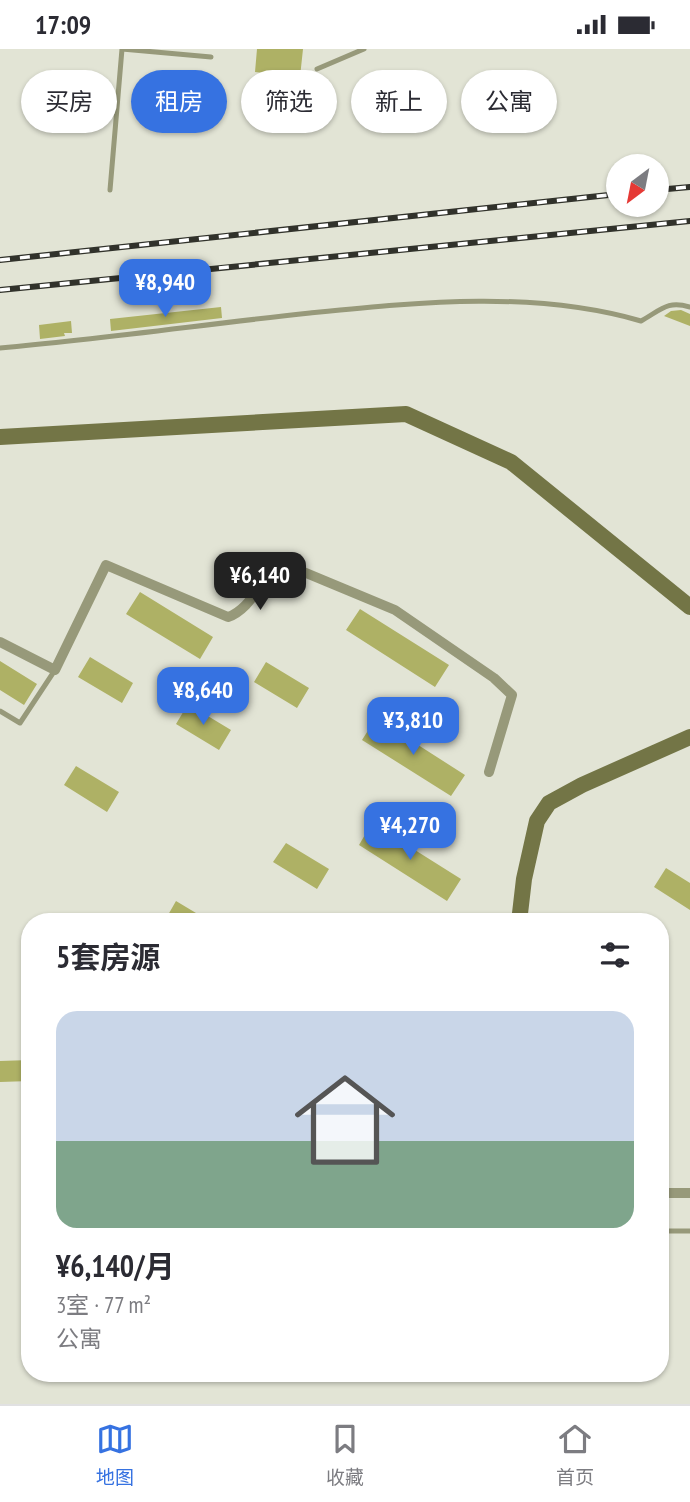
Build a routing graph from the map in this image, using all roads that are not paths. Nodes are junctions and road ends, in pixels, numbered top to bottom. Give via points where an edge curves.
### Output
1 (122, 49) edge
2 (364, 49) edge
3 (211, 57) dead end
4 (317, 69) dead end
5 (110, 190) dead end
6 (690, 307) edge
7 (0, 348) edge
8 (0, 437) edge
9 (690, 607) edge
10 (0, 642) edge
11 (55, 670) junction
12 (0, 711) edge
13 (690, 737) edge
14 (489, 772) dead end
15 (520, 913) edge
16 (669, 1193) edge
17 (690, 1193) edge
18 (669, 1231) edge
19 (690, 1231) edge

1 - 3 lane
1 - 5 lane
2 - 4 lane
6 - 7 lane via 676,302 641,321 551,304 419,302
8 - 9 street via 406,414 511,462
10 - 11 street
11 - 12 lane via 20,723
11 - 14 street via 106,565 228,617 238,614 282,563 394,610 512,695
13 - 15 street via 549,803 537,821
16 - 17 street
18 - 19 lane

